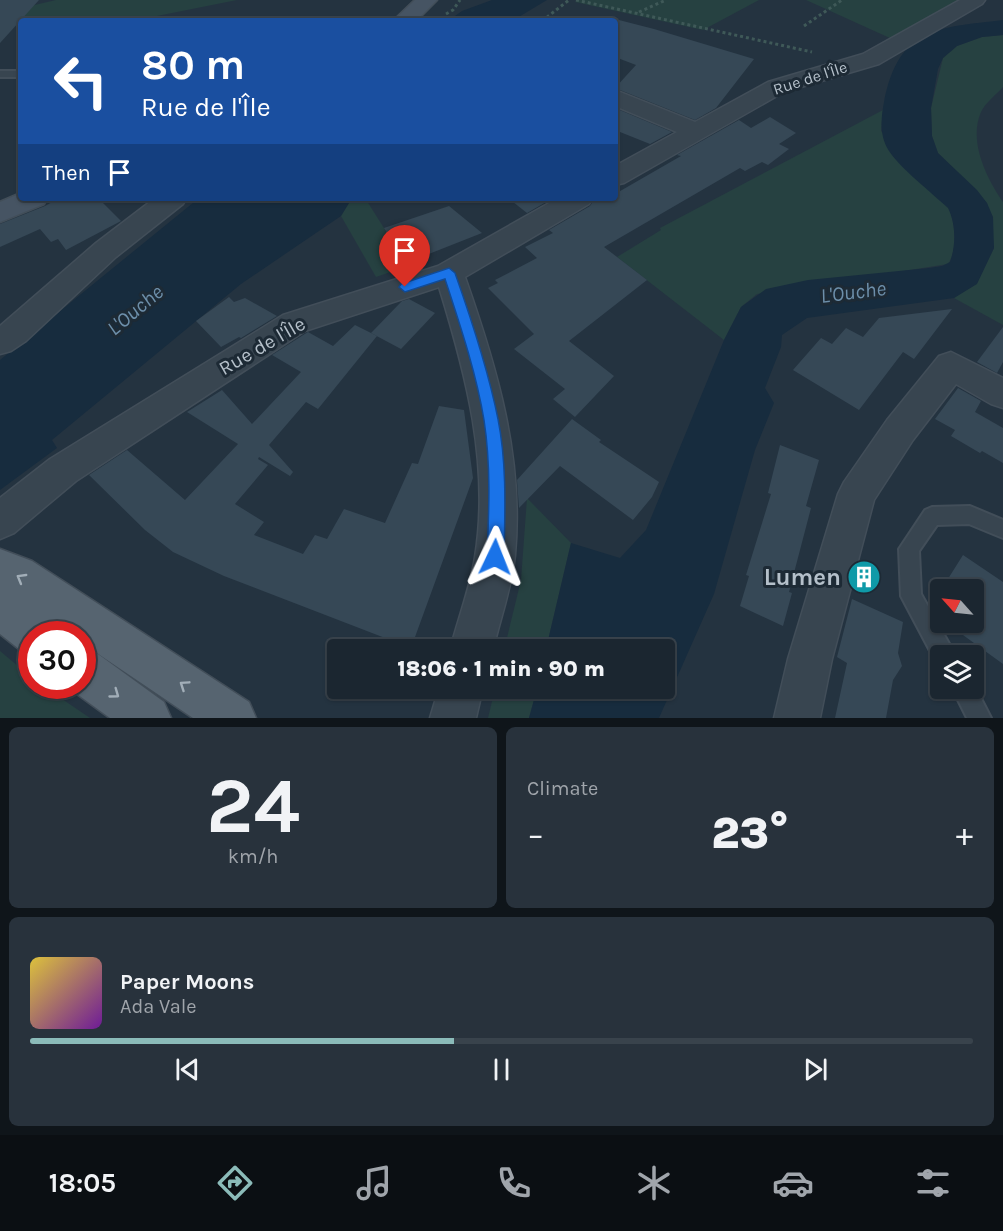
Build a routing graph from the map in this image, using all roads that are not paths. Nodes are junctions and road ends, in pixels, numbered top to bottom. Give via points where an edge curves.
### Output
1 (427, 0) edge
2 (975, 0) edge
3 (407, 18) edge
4 (0, 74) edge
5 (18, 74) edge
6 (618, 98) edge
7 (695, 131) junction
8 (618, 175) edge
9 (27, 201) edge
10 (169, 201) edge
11 (574, 201) edge
12 (0, 213) edge
13 (449, 273) junction
14 (0, 342) edge
15 (1003, 394) edge
16 (0, 521) edge
17 (1003, 529) edge
18 (0, 568) edge
19 (0, 607) edge
20 (18, 621) edge
21 (474, 639) edge
22 (939, 645) edge
23 (96, 680) edge
24 (458, 699) edge
25 (969, 699) edge
26 (148, 718) edge
27 (233, 718) edge
28 (453, 718) edge
29 (797, 718) edge
30 (980, 718) edge

1 - 3 street
2 - 7 street, Rue de l'Île via 860,63 776,87
4 - 5 lane
6 - 7 street
7 - 8 street, Rue de l'Île
9 - 12 street
10 - 14 street
11 - 13 street, Rue de l'Île
13 - 16 street, Rue de l'Île via 294,323 63,470
13 - 21 street via 478,362 491,420 498,484 495,557
15 - 29 street via 951,364 857,494
17 - 22 lane via 970,515 932,516 909,549 911,596
27 -> 18 main road via 18,575
19 - 20 main road
23 -> 26 main road
24 - 28 street
25 - 30 lane

